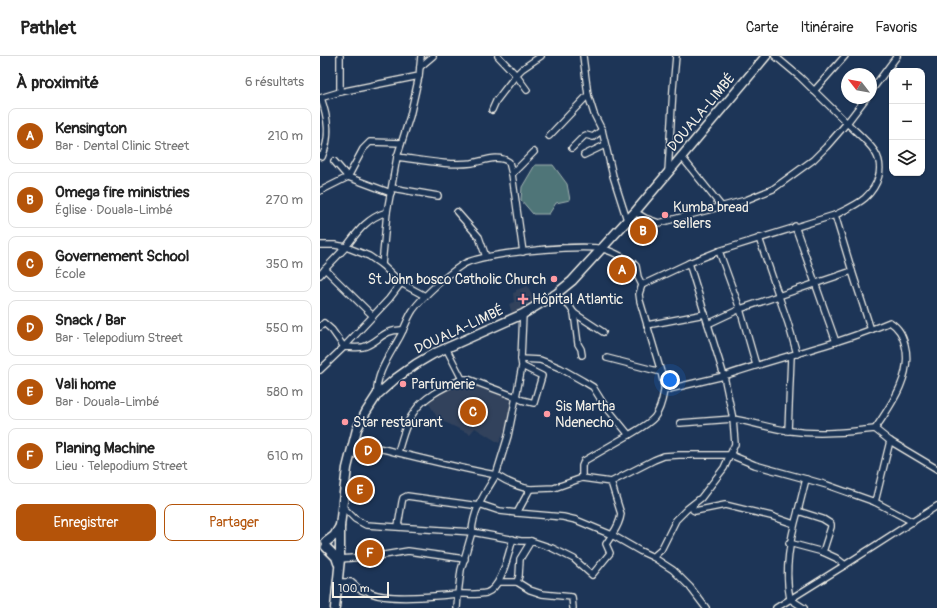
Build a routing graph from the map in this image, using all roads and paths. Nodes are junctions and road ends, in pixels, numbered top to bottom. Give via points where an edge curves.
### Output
1 (340, 56) edge
2 (421, 56) edge
3 (433, 56) edge
4 (498, 56) edge
5 (541, 56) edge
6 (583, 56) edge
7 (676, 56) edge
8 (766, 56) edge
9 (775, 56) edge
10 (845, 56) edge
11 (897, 56) edge
12 (420, 67) junction
13 (516, 75) junction
14 (419, 76) junction
15 (877, 83) edge
16 (527, 90) dead end
17 (814, 91) junction
18 (340, 92) junction
19 (588, 95) junction
20 (320, 98) edge
21 (861, 104) edge
22 (492, 110) dead end
23 (847, 123) junction
24 (602, 130) junction
25 (549, 136) dead end
26 (401, 143) junction
27 (605, 146) junction
28 (572, 148) dead end
29 (534, 152) dead end
30 (584, 155) dead end
31 (681, 156) junction
32 (321, 157) edge
33 (397, 157) junction
34 (334, 161) dead end
35 (668, 172) junction
36 (512, 174) junction
37 (348, 177) junction
38 (392, 190) junction
39 (320, 191) edge
40 (438, 196) dead end
41 (722, 207) junction
42 (387, 212) junction
43 (457, 212) dead end
44 (635, 212) junction
45 (835, 215) junction
46 (627, 220) junction
47 (795, 226) junction
48 (759, 238) junction
49 (320, 245) edge
50 (346, 246) junction
51 (604, 246) junction
52 (719, 251) junction
53 (523, 252) junction
54 (486, 257) junction
55 (689, 263) junction
56 (382, 266) junction
57 (325, 269) junction
58 (852, 271) junction
59 (320, 274) edge
60 (401, 283) junction
61 (815, 284) junction
62 (642, 285) junction
63 (556, 294) junction
64 (425, 296) junction
65 (779, 296) junction
66 (740, 309) junction
67 (574, 313) junction
68 (523, 314) junction
69 (705, 314) junction
70 (373, 316) junction
71 (321, 323) edge
72 (708, 324) junction
73 (648, 325) junction
74 (403, 330) junction
75 (871, 330) junction
76 (604, 332) dead end
77 (836, 342) junction
78 (344, 347) junction
79 (446, 348) junction
80 (582, 355) dead end
81 (794, 355) junction
82 (607, 358) dead end
83 (521, 359) junction
84 (756, 365) junction
85 (522, 366) junction
86 (320, 370) edge
87 (661, 372) junction
88 (724, 376) junction
89 (462, 378) junction
90 (664, 390) junction
91 (377, 395) junction
92 (516, 397) junction
93 (733, 419) junction
94 (680, 423) dead end
95 (875, 429) junction
96 (788, 431) junction
97 (629, 435) junction
98 (890, 441) junction
99 (353, 442) junction
100 (398, 452) junction
101 (731, 455) junction
102 (937, 469) edge
103 (496, 475) junction
104 (582, 478) junction
105 (806, 479) junction
106 (611, 482) junction
107 (530, 489) junction
108 (875, 502) junction
109 (479, 505) junction
110 (692, 505) junction
111 (937, 506) edge
112 (343, 507) junction
113 (798, 511) junction
114 (517, 513) junction
115 (913, 522) junction
116 (794, 524) junction
117 (340, 526) junction
118 (398, 526) junction
119 (472, 532) junction
120 (612, 535) junction
121 (513, 539) junction
122 (531, 541) junction
123 (790, 543) junction
124 (340, 544) junction
125 (323, 545) edge
126 (823, 552) junction
127 (653, 557) junction
128 (465, 559) junction
129 (339, 562) junction
130 (845, 566) junction
131 (337, 582) junction
132 (499, 582) junction
133 (517, 582) junction
134 (458, 594) junction
135 (790, 599) junction
136 (335, 608) edge
137 (457, 608) edge
138 (573, 608) edge
139 (706, 608) edge
140 (776, 608) edge
141 (804, 608) edge

1 - 18 street
2 - 12 street
3 - 12 street
4 - 13 street
5 - 13 street
6 - 19 street
7 - 35 street
8 - 31 highway, DOUALA-LIMBÉ
9 - 17 street
10 - 17 street
11 - 15 street
12 - 14 street
13 - 16 street
13 - 22 street
14 - 18 street
14 - 26 street
17 - 23 street
18 - 20 street
19 - 24 street
19 - 25 street
20 - 32 street via 327,114 328,139
21 - 23 street
23 - 41 street via 817,156 778,186 764,194
23 - 45 street via 875,152 880,164 880,174 865,198
24 - 27 street
24 - 28 street via 593,137 584,136
26 - 33 street
26 - 37 street via 370,142 363,149
27 - 30 street
27 - 46 street
29 - 36 street
31 - 35 highway, DOUALA-LIMBÉ
31 - 41 street
33 - 36 street via 459,164 503,158 509,162
33 - 38 street
34 - 37 street
35 - 44 highway, DOUALA-LIMBÉ
36 - 53 street
37 - 38 street
37 - 39 street
38 - 40 street
38 - 42 street
41 - 44 street via 658,223
42 - 50 street via 378,214 364,224
42 - 56 street
43 - 54 street via 479,238
44 - 46 highway, DOUALA-LIMBÉ
45 - 47 street
45 - 58 street
46 - 51 highway, DOUALA-LIMBÉ
47 - 48 street
47 - 61 street
48 - 52 street
48 - 65 street
49 - 50 street
50 - 56 street via 369,256
50 - 57 street
51 - 53 street
51 - 62 street via 636,266
51 - 63 highway, DOUALA-LIMBÉ via 572,281
52 - 55 street
52 - 66 street
53 - 54 street
54 - 64 street via 463,264
55 - 62 street
55 - 69 street
56 - 60 street
57 - 59 street
57 - 70 street
58 - 61 street
58 - 75 street
60 - 64 street
60 - 70 street
61 - 65 street
61 - 77 street
62 - 73 street via 640,301
63 - 67 street
63 - 68 highway, DOUALA-LIMBÉ
64 - 74 street via 414,309
65 - 66 street
65 - 81 street
66 - 72 street
66 - 84 street
67 - 76 street
67 - 80 street
68 - 79 highway, DOUALA-LIMBÉ
68 - 83 street
69 - 72 street
69 - 73 street
70 - 78 street
71 - 78 street via 332,330
72 - 88 street
73 - 87 street
74 - 78 street via 386,332 363,347
74 - 91 street via 377,381
75 - 77 street
75 - 95 street via 890,322 900,331 907,352 904,377
77 - 81 street
78 - 86 street
79 - 89 street
79 - 91 highway, DOUALA-LIMBÉ via 416,364
81 - 84 street
81 - 96 street
82 - 87 street
83 - 85 street
83 - 97 street via 548,363 593,387
84 - 88 street
85 - 92 street
85 - 92 street via 542,376 534,403
87 - 90 street
88 - 90 street
88 - 93 street
89 - 92 street
89 - 100 street via 420,404 407,425
90 - 97 street via 656,416
91 - 99 highway, DOUALA-LIMBÉ via 357,429
92 - 103 street
93 - 94 street
93 - 96 street
93 - 101 street via 736,440
95 - 96 street via 847,432
95 - 98 street
97 - 104 street via 584,461
98 - 102 street
98 - 108 street
99 - 100 street
99 - 112 highway, DOUALA-LIMBÉ
100 - 103 street via 456,468
101 - 105 street via 755,465
101 - 106 street via 664,456
101 - 110 street via 720,475
103 - 107 street
103 - 109 street
104 - 106 street
104 - 107 street via 554,488
105 - 108 street
105 - 113 street
106 - 120 street via 621,514
107 - 114 street
108 - 115 street
109 - 114 street
109 - 118 street via 407,496 403,498
109 - 119 street via 472,521
110 - 116 street via 695,511 725,505
110 - 127 street via 676,520 661,550
111 - 115 street
112 - 117 highway, DOUALA-LIMBÉ
112 - 118 street via 355,519 366,525
113 - 116 street
113 - 126 street via 831,524
114 - 120 street via 576,520
115 - 130 street
116 - 123 street
117 - 124 highway, DOUALA-LIMBÉ
117 - 125 highway via 334,536
118 - 119 street
119 - 121 street
119 - 128 street
120 - 122 street via 606,544 610,553 592,575 574,559
120 - 127 street
121 - 122 street via 521,542
121 - 132 street
122 - 133 street via 520,558
123 - 126 street
123 - 135 street
124 - 125 highway
124 - 129 highway, DOUALA-LIMBÉ
125 - 129 highway
126 - 130 street
127 - 139 street via 673,570
128 - 129 street via 408,551
128 - 134 street
129 - 131 highway, DOUALA-LIMBÉ
130 - 135 street
131 - 134 street via 351,582 364,591 390,596 426,597
131 - 136 highway, DOUALA-LIMBÉ
132 - 133 street
132 - 134 street via 488,592
133 - 138 street via 530,590 547,595 572,597
134 - 137 street
135 - 140 street
135 - 141 street

